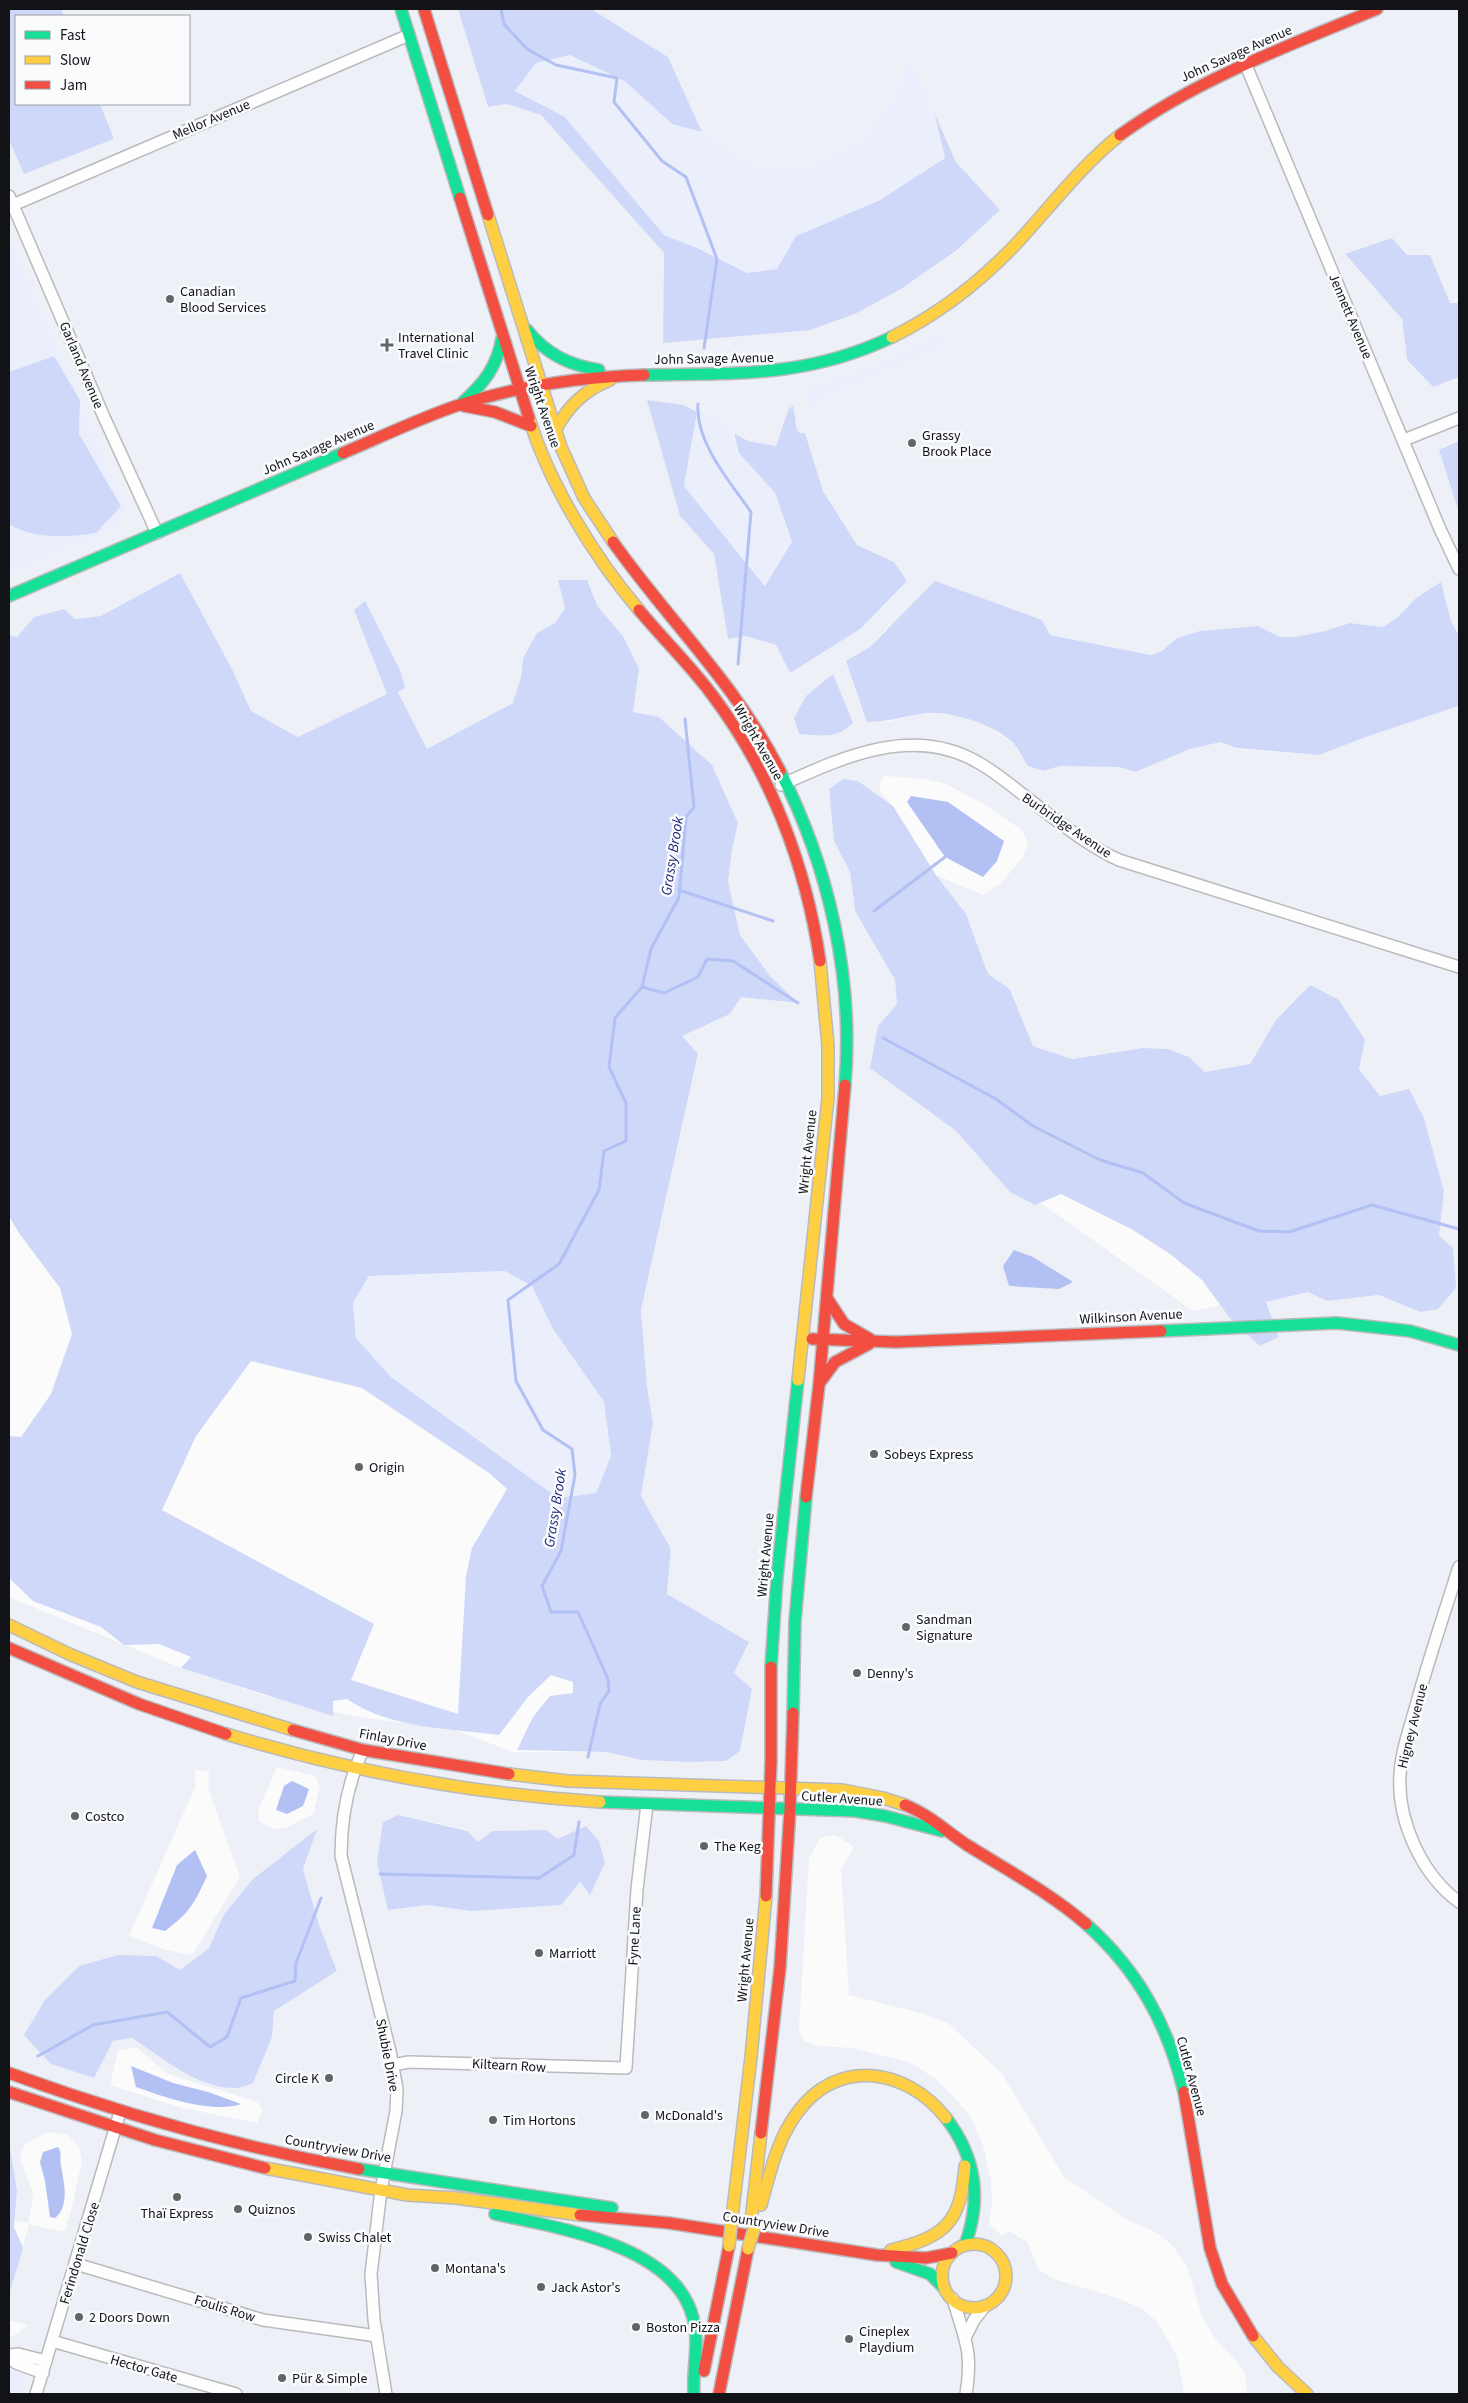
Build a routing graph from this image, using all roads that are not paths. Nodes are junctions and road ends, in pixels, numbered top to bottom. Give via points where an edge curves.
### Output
1 (401, 9) edge
2 (424, 9) edge
3 (1377, 9) edge
4 (409, 35) junction
5 (1245, 63) junction
6 (11, 201) edge
7 (522, 323) junction
8 (503, 334) junction
9 (637, 375) junction
10 (540, 384) junction
11 (520, 389) junction
12 (459, 405) junction
13 (1459, 418) edge
14 (531, 426) junction
15 (556, 429) junction
16 (1404, 440) junction
17 (157, 533) junction
18 (1459, 569) edge
19 (9, 596) edge
20 (788, 782) junction
21 (770, 790) junction
22 (1459, 968) edge
23 (827, 1298) junction
24 (802, 1338) junction
25 (823, 1340) junction
26 (876, 1341) junction
27 (1459, 1344) edge
28 (819, 1385) junction
29 (1459, 1567) edge
30 (9, 1625) edge
31 (9, 1648) edge
32 (363, 1750) junction
33 (354, 1770) junction
34 (770, 1787) junction
35 (790, 1788) junction
36 (647, 1804) junction
37 (769, 1808) junction
38 (790, 1809) junction
39 (949, 1833) junction
40 (1459, 1902) edge
41 (394, 2065) junction
42 (626, 2068) joint
43 (9, 2073) edge
44 (9, 2092) edge
45 (120, 2112) junction
46 (116, 2128) junction
47 (965, 2150) junction
48 (385, 2172) junction
49 (381, 2190) junction
50 (438, 2198) junction
51 (753, 2221) junction
52 (669, 2223) junction
53 (965, 2245) junction
54 (952, 2253) junction
55 (878, 2255) junction
56 (76, 2264) junction
57 (944, 2288) junction
58 (952, 2299) junction
59 (985, 2306) junction
60 (377, 2336) junction
61 (966, 2336) junction
62 (52, 2341) junction
63 (9, 2356) edge
64 (46, 2361) junction
65 (43, 2372) junction
66 (36, 2394) edge
67 (236, 2394) edge
68 (386, 2394) edge
69 (694, 2394) edge
70 (699, 2394) edge
71 (719, 2394) edge
72 (966, 2394) edge
73 (1306, 2394) edge

1 - 4 main road, Wright Avenue
2 - 7 main road, Wright Avenue
3 - 5 main road, John Savage Avenue
4 - 6 street, Mellor Avenue
4 - 8 main road, Wright Avenue
5 - 9 main road, John Savage Avenue via 1183,94 1120,135 1079,173 985,275 948,304 899,333 848,354 789,370
5 - 16 street, Jennett Avenue
6 - 17 street, Garland Avenue
7 - 9 main road via 534,340 562,362 578,368
7 - 10 main road, Wright Avenue
8 - 11 main road, Wright Avenue
8 - 12 main road via 499,359 486,380
9 - 10 main road, John Savage Avenue
9 - 15 main road via 609,380 582,394 568,408
10 - 11 main road, John Savage Avenue
10 - 15 main road, Wright Avenue
11 - 12 main road, John Savage Avenue
11 - 14 main road, Wright Avenue
12 - 14 main road via 495,412
12 - 17 main road, John Savage Avenue
13 - 16 street
14 - 21 main road, Wright Avenue via 562,494 622,591 714,696 757,762
15 - 20 main road, Wright Avenue via 568,466 603,528 650,592 731,690
16 - 18 street, Jennett Avenue
17 - 19 main road, John Savage Avenue
20 - 21 street, Burbridge Avenue
20 - 22 street, Burbridge Avenue via 852,755 880,748 908,744 956,752 979,763 1079,836 1119,860
20 - 23 main road, Wright Avenue via 825,885 843,979 846,1074
21 - 24 main road, Wright Avenue via 804,886 817,935 827,1013 828,1098
23 - 25 main road, Wright Avenue
23 - 26 main road via 844,1324
24 - 25 main road, Wilkinson Avenue
24 - 34 main road, Wright Avenue via 777,1577 771,1665
25 - 26 main road, Wilkinson Avenue
25 - 28 main road, Wright Avenue
26 - 27 main road, Wilkinson Avenue via 1337,1323 1401,1330
26 - 28 main road via 839,1357 829,1366
28 - 35 main road, Wright Avenue via 795,1621
29 - 40 street, Higney Avenue via 1423,1678 1402,1757 1400,1778 1405,1817 1412,1839 1436,1880
30 - 32 main road, Finlay Drive via 137,1682
31 - 33 main road via 162,1713 240,1739
32 - 33 street, Shubie Drive
32 - 34 main road, Finlay Drive via 469,1769 568,1780
33 - 36 main road via 487,1792
33 - 41 street, Shubie Drive via 341,1856
34 - 35 main road, Finlay Drive
34 - 37 main road, Wright Avenue
35 - 38 main road, Wright Avenue
35 - 39 main road, Cutler Avenue via 873,1795 922,1813
36 - 37 main road
36 - 42 street, Fyne Lane via 637,1889
37 - 38 main road
37 - 70 main road, Wright Avenue, bridge via 761,1964 729,2246
38 - 39 main road, Cutler Avenue via 877,1814
38 - 51 main road, Wright Avenue via 780,1968
39 - 73 main road, Cutler Avenue via 1071,1911 1107,1942 1147,1995 1160,2019 1179,2071 1203,2220 1215,2265 1250,2331 1272,2361
41 - 42 street, Kiltearn Row via 409,2062
41 - 48 street, Shubie Drive via 396,2111
43 - 45 main road, Countryview Drive
44 - 46 main road, Countryview Drive
45 - 46 street, Ferindonald Close
45 - 48 main road, Countryview Drive via 233,2143
46 - 49 main road, Countryview Drive via 239,2162
46 - 56 street, Ferindonald Close
47 - 51 main road via 940,2110 900,2080 857,2076 839,2080 808,2100 785,2131
47 - 53 main road via 974,2175 976,2198 974,2220
47 - 55 main road via 964,2184 954,2216 929,2240
48 - 49 street, Shubie Drive
48 - 52 main road, Countryview Drive via 638,2212
49 - 50 main road, Countryview Drive
49 - 60 street, Shubie Drive via 371,2274
50 - 52 main road, Countryview Drive
50 - 69 main road via 463,2207 554,2227 623,2249 651,2262 673,2280 688,2301 697,2350 692,2382
51 - 71 main road, Wright Avenue, bridge
52 - 55 main road, Countryview Drive
53 - 54 main road
53 - 59 main road via 985,2246 994,2251 1005,2268 1003,2289
54 - 55 main road, Countryview Drive via 926,2258
54 - 57 main road via 944,2265
55 - 57 main road, Countryview Drive via 930,2274
56 - 60 street, Foulis Row via 272,2322
56 - 62 street, Ferindonald Close
57 - 58 main road
58 - 59 main road via 968,2307
58 - 61 street
59 - 61 street
60 - 68 street, Shubie Drive
61 - 72 street via 970,2355
62 - 64 street, Ferindonald Close
62 - 67 street, Hector Gate
63 - 64 street via 18,2354
63 - 65 street via 16,2363
64 - 65 street, Ferindonald Close
65 - 66 street, Ferindonald Close

